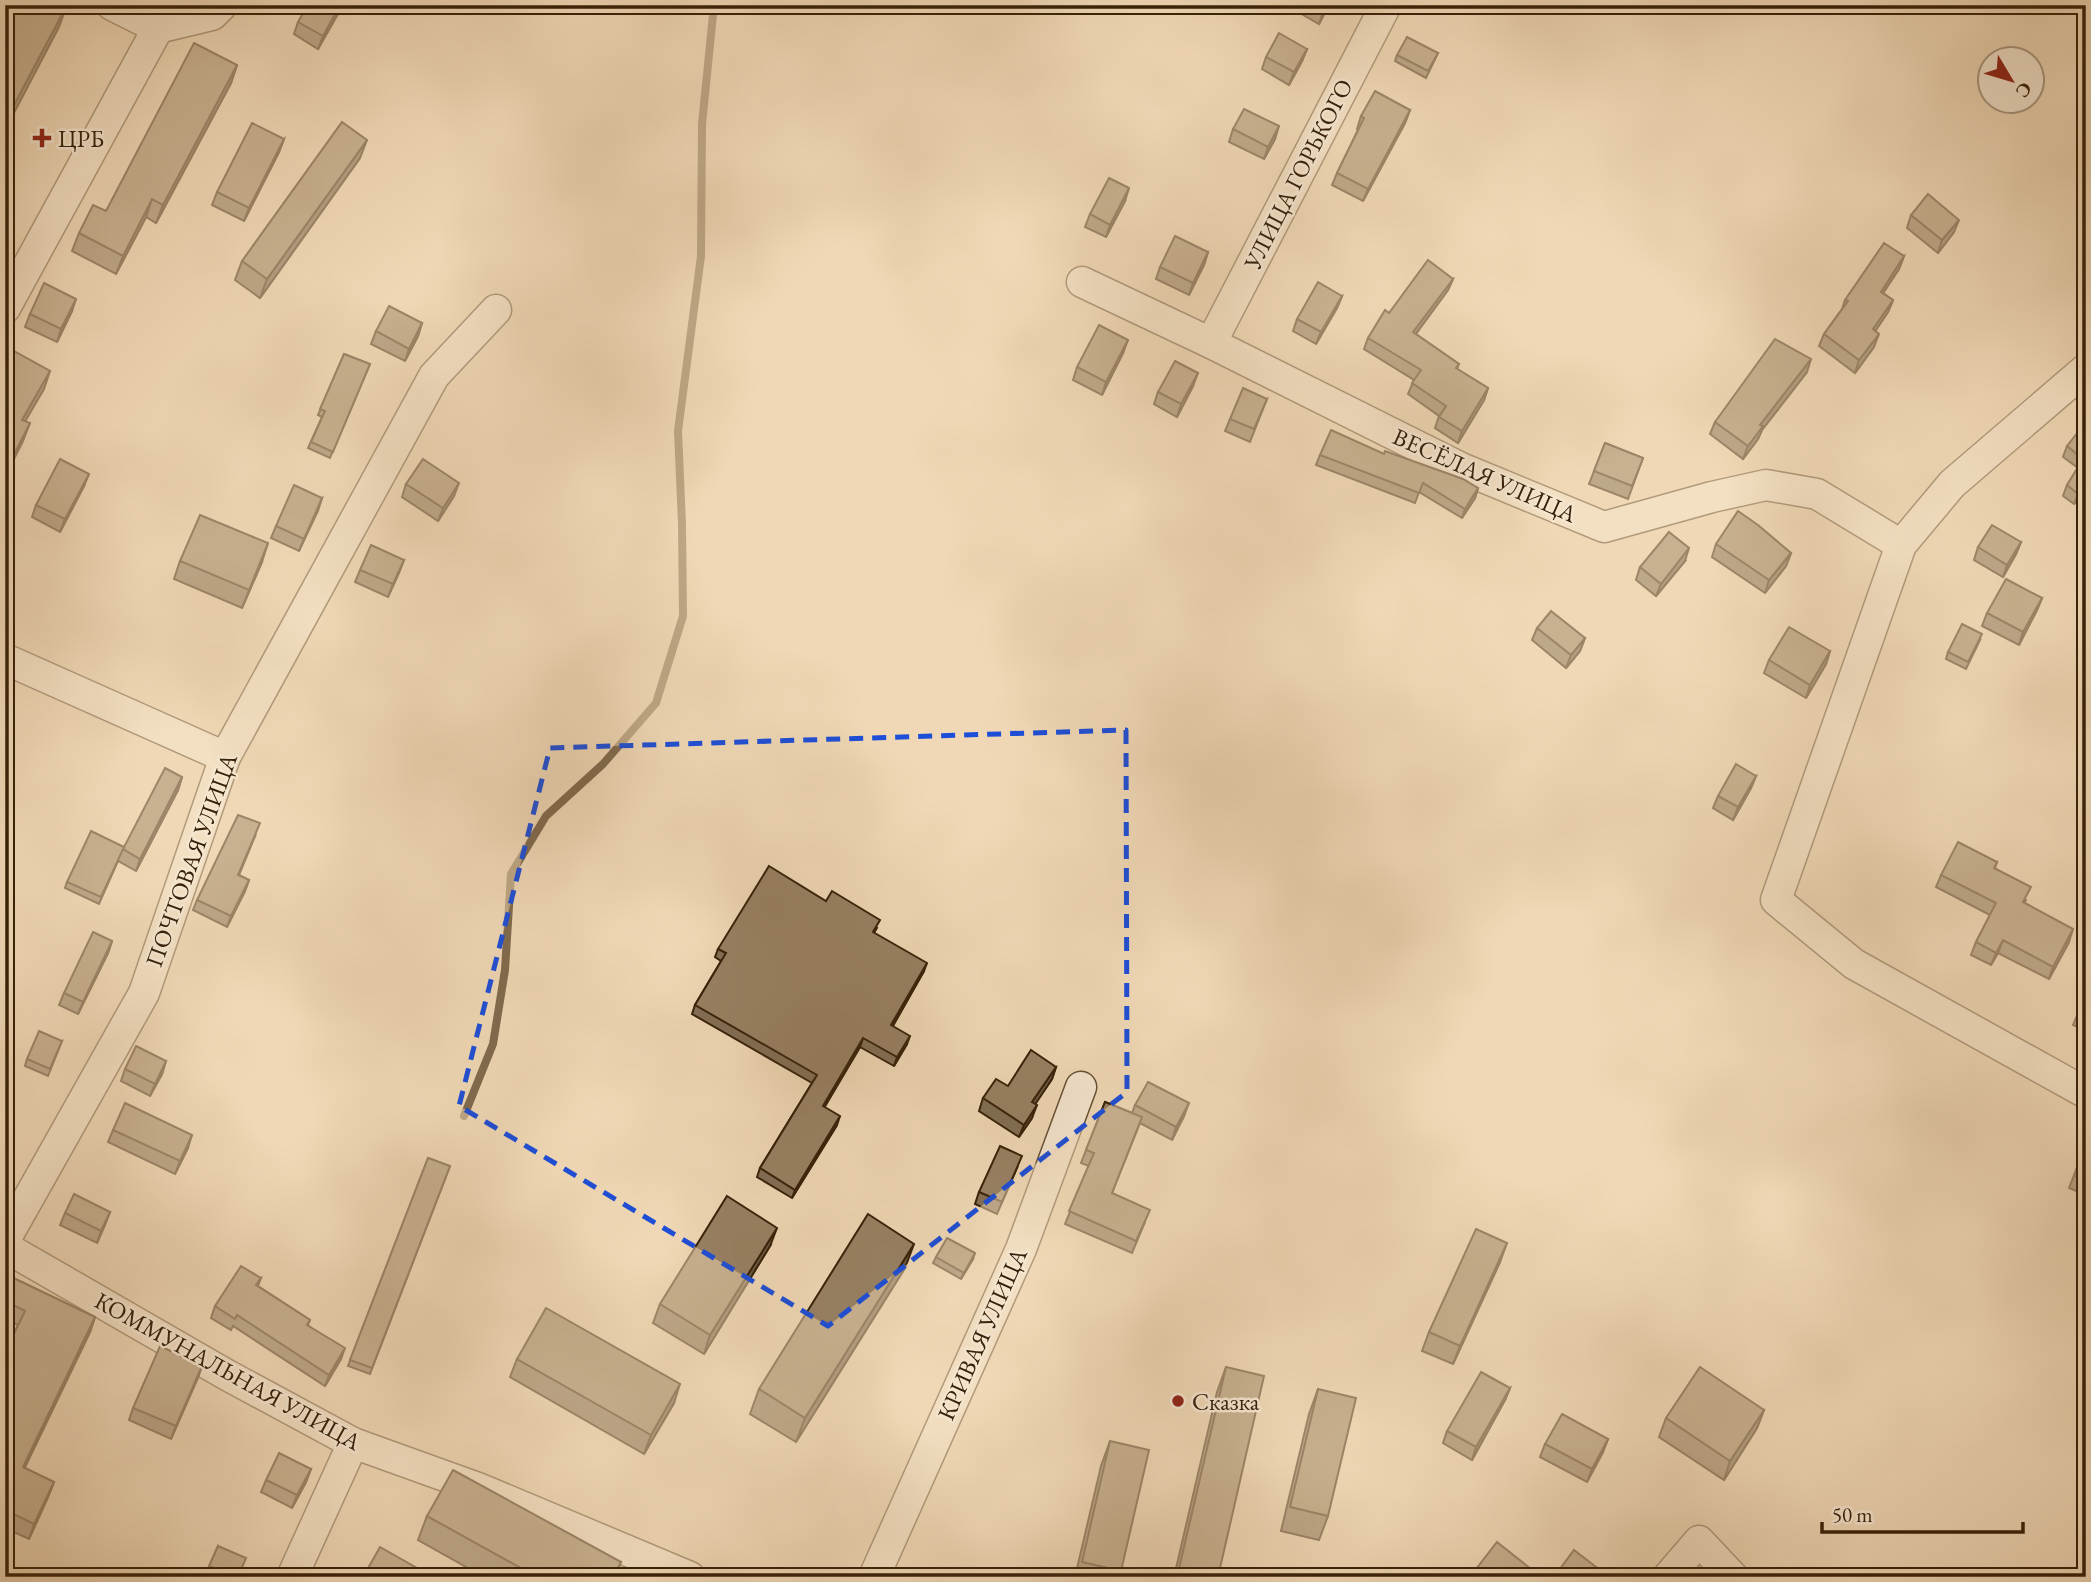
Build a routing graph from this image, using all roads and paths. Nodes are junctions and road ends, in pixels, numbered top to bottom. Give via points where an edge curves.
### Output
1 (112, 5) edge
2 (222, 5) edge
3 (1386, 5) edge
4 (158, 28) junction
5 (1082, 282) dead end
6 (5, 308) edge
7 (496, 310) dead end
8 (1211, 343) junction
9 (2086, 369) edge
10 (1901, 545) junction
11 (5, 659) edge
12 (225, 757) junction
13 (1081, 1087) dead end
14 (2086, 1093) edge
15 (5, 1241) edge
16 (5, 1247) edge
17 (353, 1443) junction
18 (292, 1577) edge
19 (690, 1577) edge
20 (874, 1577) edge
21 (1668, 1577) edge
22 (1733, 1577) edge

1 - 4 street
2 - 4 street via 212,15
3 - 8 street, УЛИЦА ГОРЬКОГО
4 - 6 street
5 - 8 street, ВЕСЁЛАЯ УЛИЦА
7 - 12 street, ПОЧТОВАЯ УЛИЦА via 434,376
8 - 10 street, ВЕСЁЛАЯ УЛИЦА via 1461,468 1604,527 1766,485 1817,494
9 - 10 street via 1952,484
10 - 14 street via 1776,900 1854,964
11 - 12 street
12 - 15 street, ПОЧТОВАЯ УЛИЦА via 144,993
13 - 20 street, КРИВАЯ УЛИЦА via 1021,1249
16 - 17 street, КОММУНАЛЬНАЯ УЛИЦА
17 - 18 street
17 - 19 street, КОММУНАЛЬНАЯ УЛИЦА via 478,1488
21 - 22 street via 1699,1541

